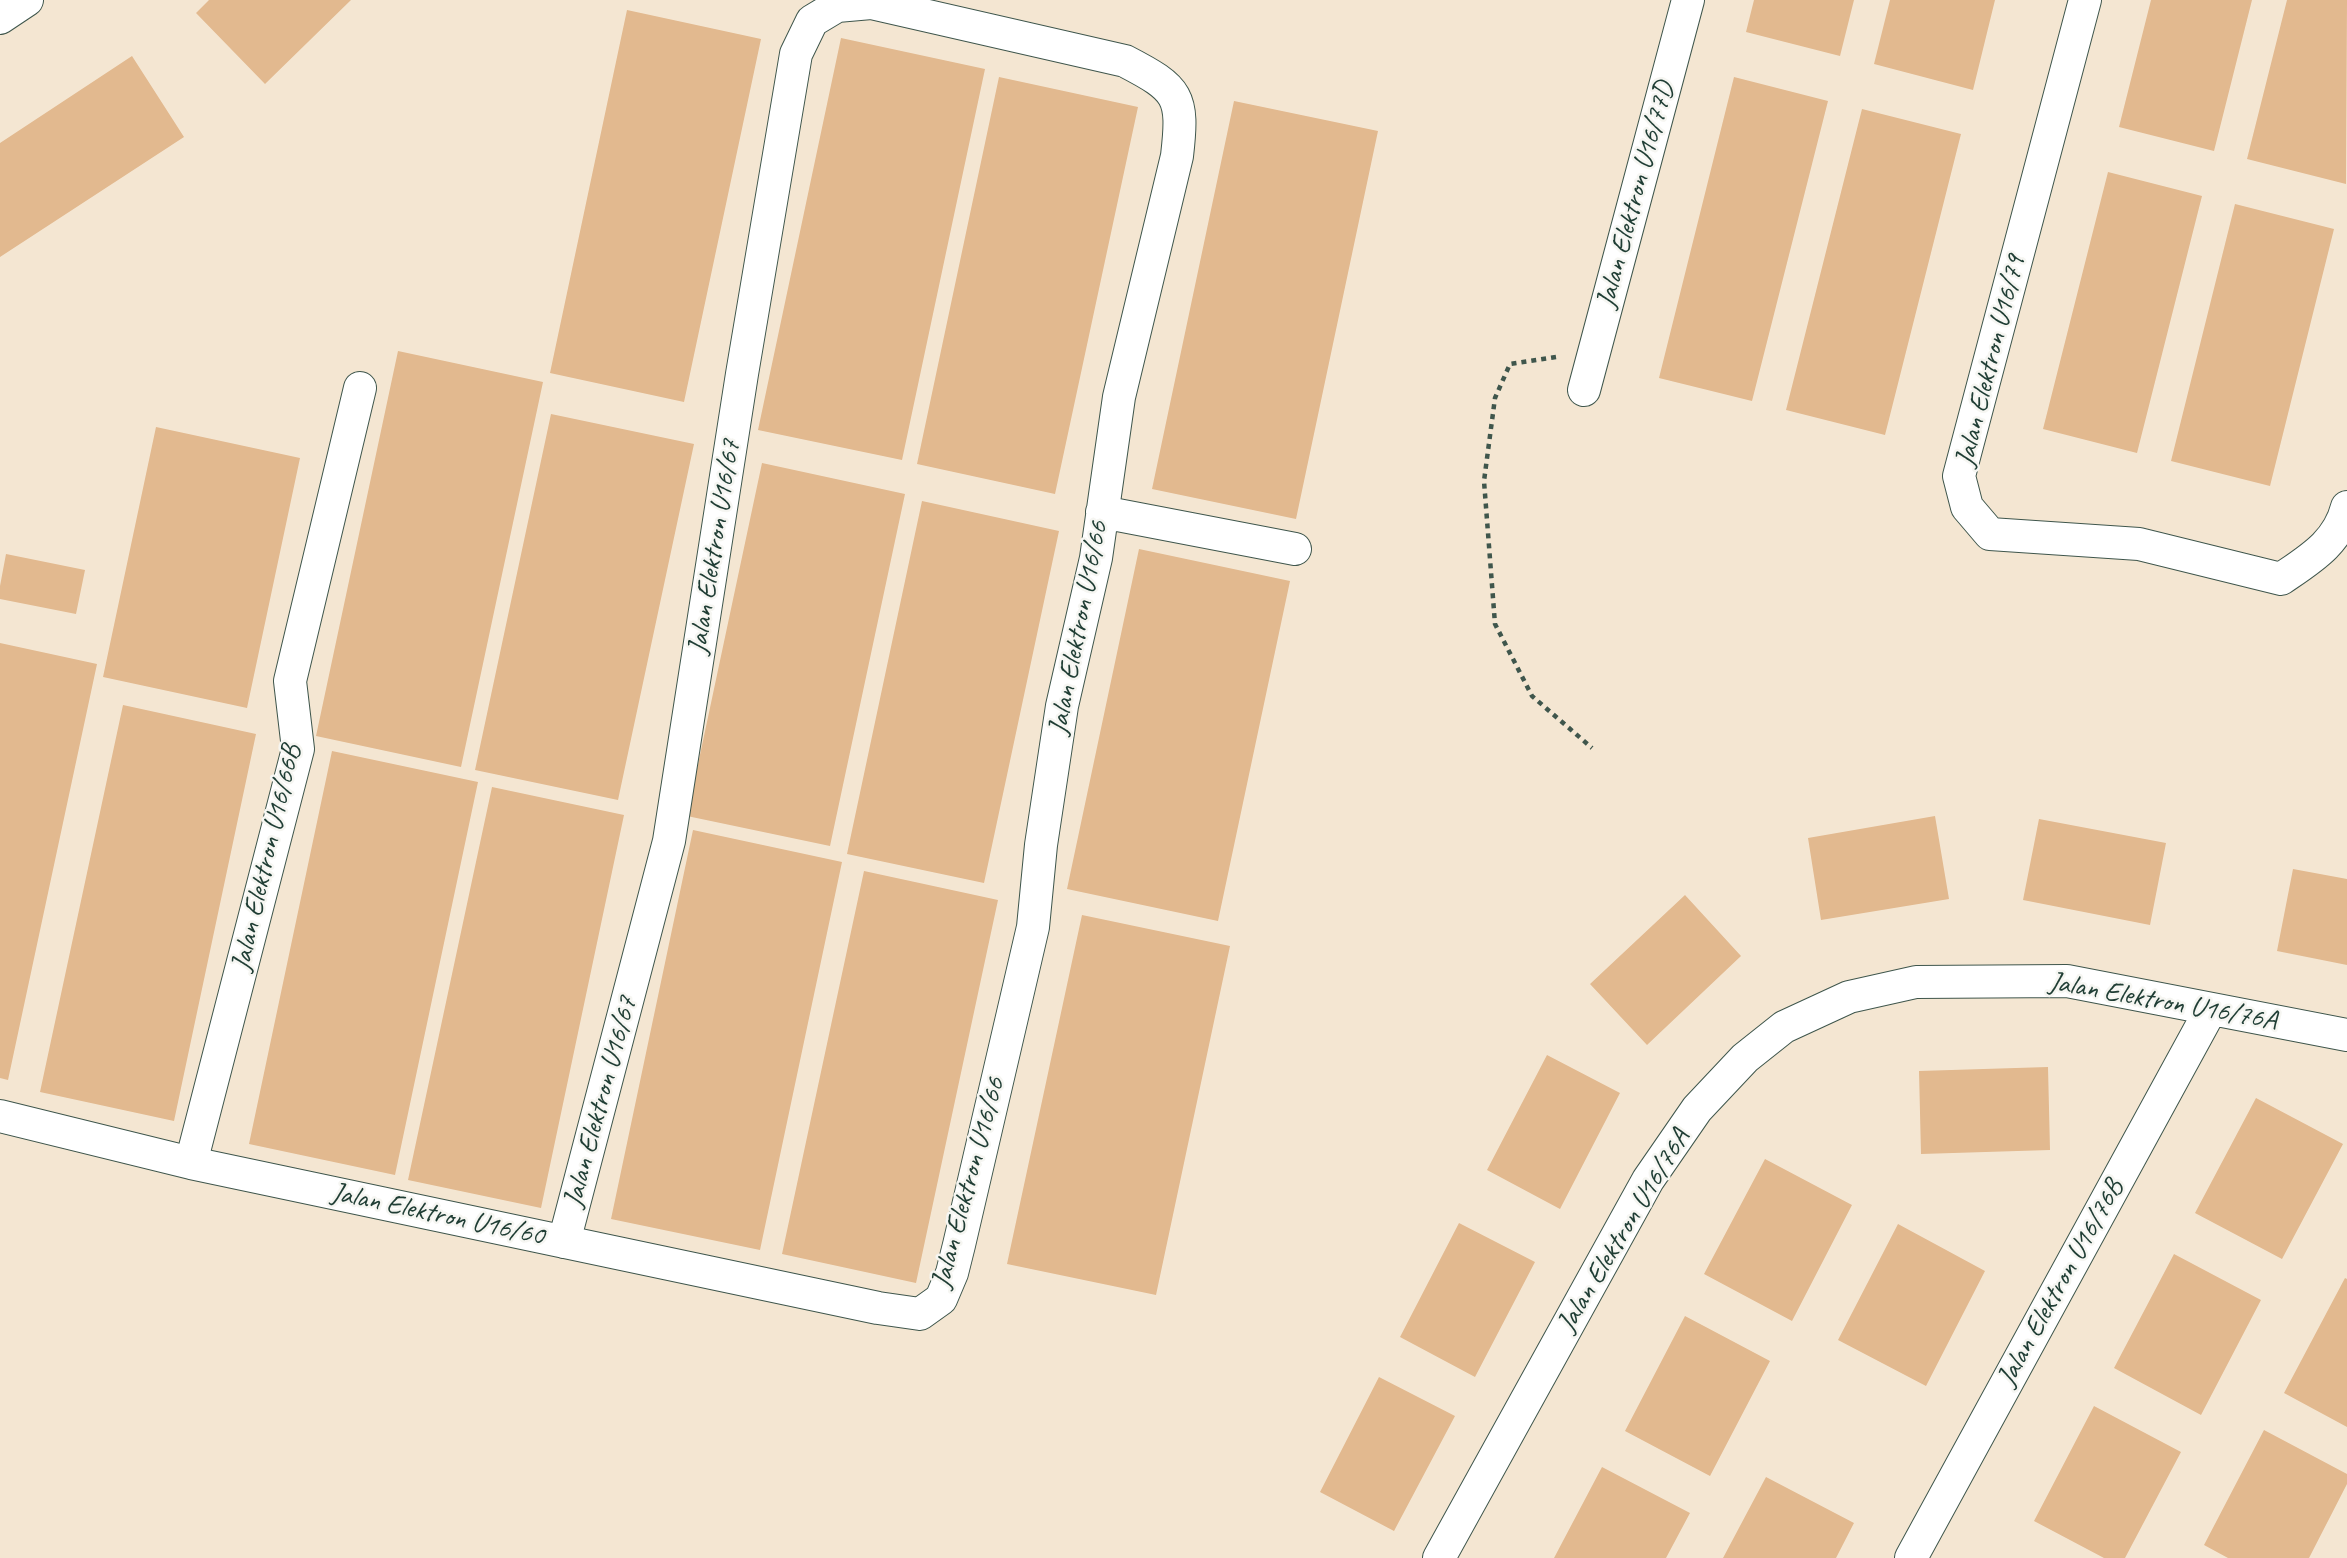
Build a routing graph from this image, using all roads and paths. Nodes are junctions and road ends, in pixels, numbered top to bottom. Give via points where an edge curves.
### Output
1 (27, 0) edge
2 (1688, 0) edge
3 (2085, 0) edge
4 (0, 18) edge
5 (980, 28) joint
6 (1595, 351) junction
7 (360, 388) dead end
8 (1584, 390) dead end
9 (2347, 507) edge
10 (1102, 512) junction
11 (1295, 549) dead end
12 (1592, 748) dead end
13 (2211, 1009) junction
14 (2347, 1035) edge
15 (0, 1116) edge
16 (191, 1163) junction
17 (564, 1242) junction
18 (878, 1308) joint
19 (1439, 1558) edge
20 (1911, 1558) edge

1 - 4 street
2 - 6 street, Jalan Elektron U16/77D
3 - 9 street, Jalan Elektron U16/79 via 1959,475 1967,507 1990,534 2138,544 2281,579 2315,556 2342,526
5 - 10 street, Jalan Elektron U16/66 via 1125,61 1153,75 1174,94 1181,120 1177,156 1119,397
5 - 17 street, Jalan Elektron U16/67 via 871,3 837,6 812,21 796,54 669,842
6 - 8 street, Jalan Elektron U16/77D
6 - 12 path via 1510,364 1495,398 1484,481 1495,624 1532,696
7 - 16 street, Jalan Elektron U16/66B via 290,681 298,749
10 - 11 street
10 - 18 street, Jalan Elektron U16/66 via 1062,706 1033,927 951,1273 941,1298 920,1314
13 - 14 street, Jalan Elektron U16/76A
13 - 19 street, Jalan Elektron U16/76A via 2067,981 1916,982 1849,997 1784,1027 1745,1058 1697,1109 1648,1180
13 - 20 street, Jalan Elektron U16/76B
15 - 16 street, Jalan Elektron U16/60
16 - 17 street, Jalan Elektron U16/60
17 - 18 street, Jalan Elektron U16/60

